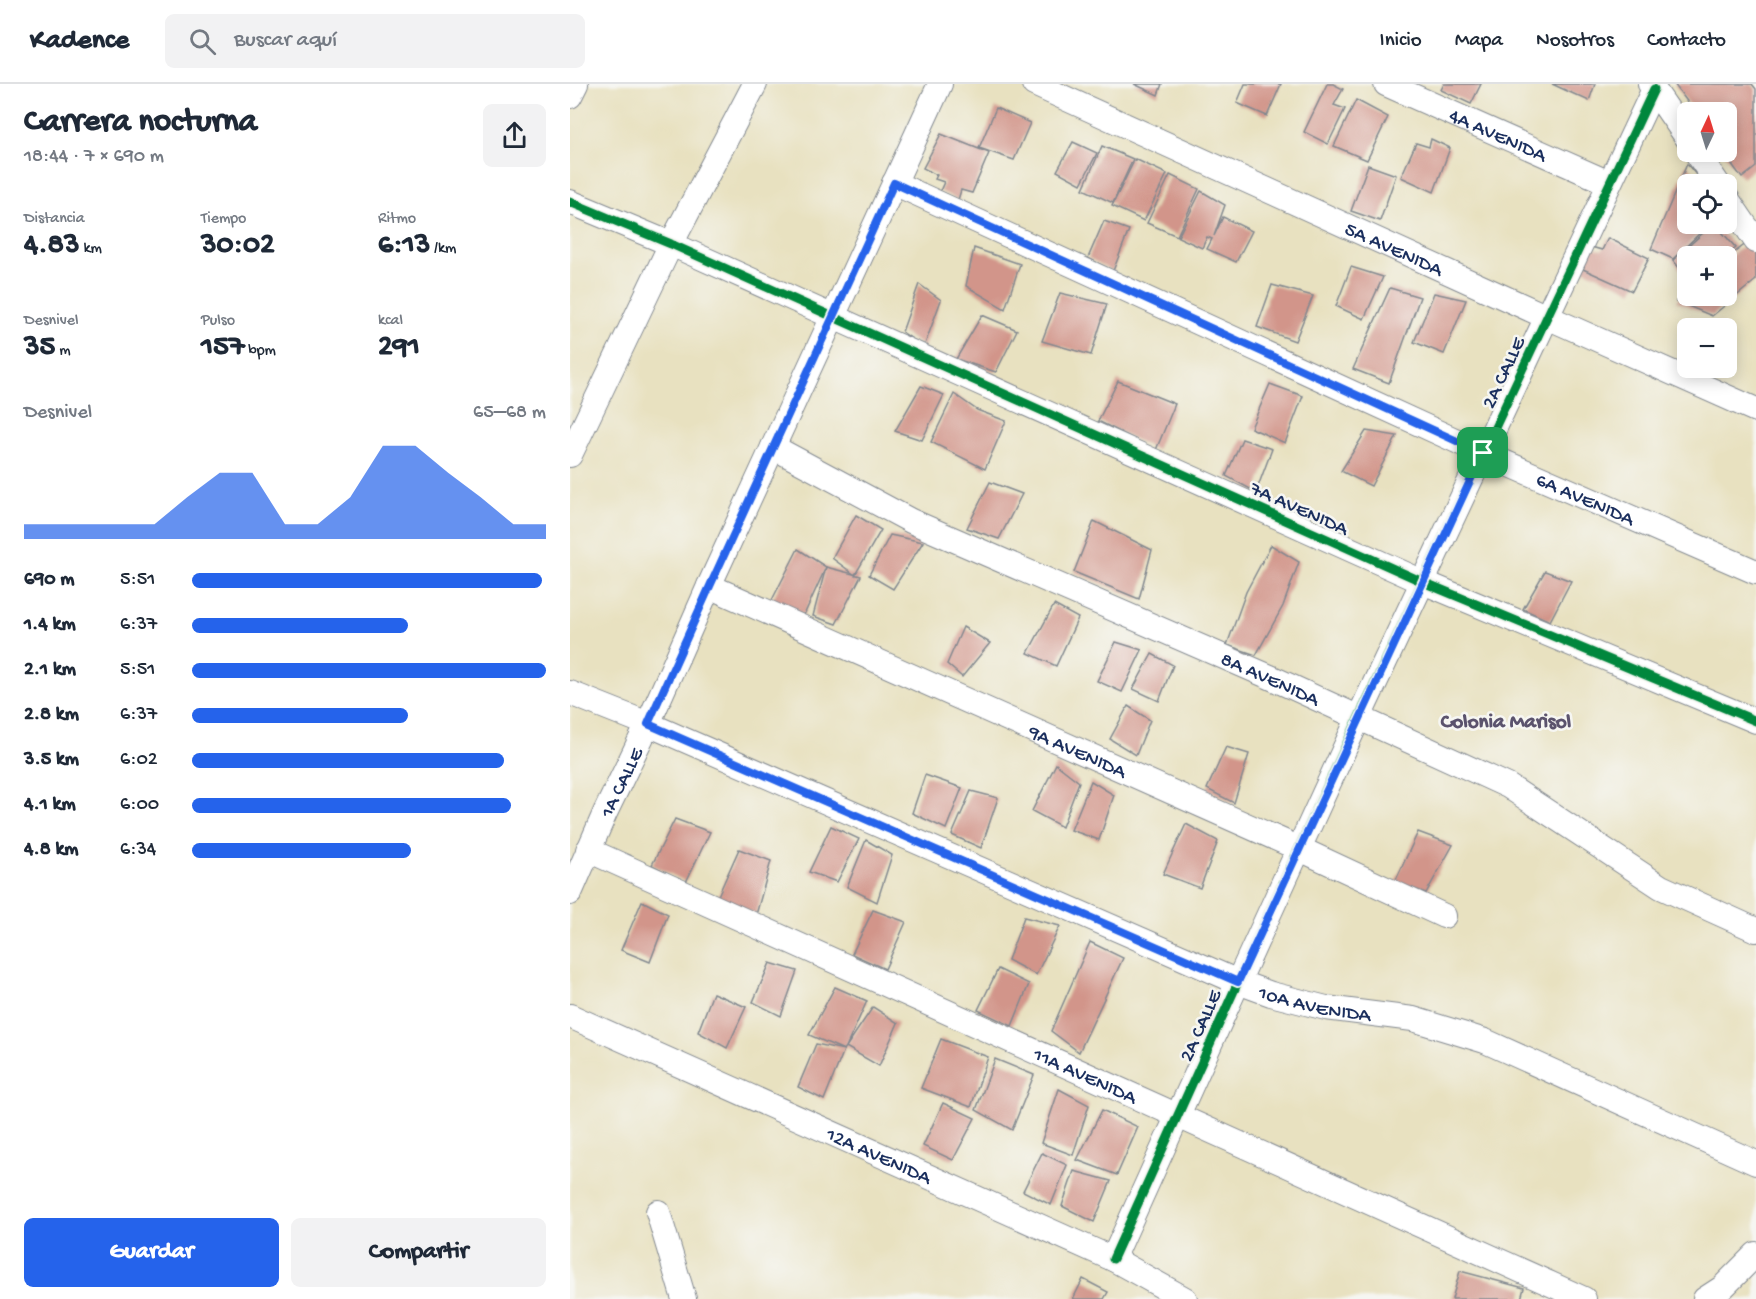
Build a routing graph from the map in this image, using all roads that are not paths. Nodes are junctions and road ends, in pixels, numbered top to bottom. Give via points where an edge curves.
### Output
1 (576, 84) edge
2 (755, 84) edge
3 (940, 84) edge
4 (1034, 84) edge
5 (1386, 84) edge
6 (1652, 86) edge
7 (570, 96) edge
8 (1677, 123) edge
9 (894, 183) junction
10 (1609, 183) junction
11 (570, 202) edge
12 (1737, 213) edge
13 (1756, 241) edge
14 (671, 243) junction
15 (833, 317) junction
16 (1547, 317) junction
17 (1756, 410) edge
18 (773, 447) junction
19 (1483, 453) junction
20 (570, 455) edge
21 (1756, 572) edge
22 (1423, 582) junction
23 (710, 586) junction
24 (570, 693) edge
25 (1359, 717) junction
26 (1756, 721) edge
27 (648, 724) junction
28 (1300, 849) junction
29 (588, 850) junction
30 (570, 893) edge
31 (1444, 916) dead end
32 (1756, 930) edge
33 (1238, 982) junction
34 (570, 1016) edge
35 (1178, 1116) junction
36 (1756, 1163) edge
37 (658, 1212) dead end
38 (1756, 1254) edge
39 (1113, 1259) junction
40 (684, 1299) edge
41 (1185, 1299) edge
42 (1584, 1299) edge
43 (1705, 1299) edge

1 - 7 street
2 - 14 street
3 - 9 street, 1A CALLE
4 - 16 street, 5A AVENIDA
5 - 10 street, 4A AVENIDA
6 - 8 street
6 - 10 street, 2A CALLE
9 - 15 street, 1A CALLE
9 - 19 street, 6A AVENIDA
10 - 16 street, 2A CALLE
11 - 14 street, 7A AVENIDA
12 - 13 street
14 - 15 street, 7A AVENIDA
14 - 20 street
15 - 18 street, 1A CALLE
15 - 22 street, 7A AVENIDA
16 - 17 street, 5A AVENIDA
16 - 19 street, 2A CALLE
18 - 23 street, 1A CALLE
18 - 25 street, 8A AVENIDA via 911,521
19 - 21 street, 6A AVENIDA
19 - 22 street, 2A CALLE
22 - 25 street, 2A CALLE
22 - 26 street, 7A AVENIDA
23 - 27 street, 1A CALLE
23 - 28 street, 9A AVENIDA
24 - 27 street, 10A AVENIDA
25 - 28 street, 2A CALLE
25 - 32 street, 8A AVENIDA via 1508,786 1661,887
27 - 29 street, 1A CALLE
27 - 33 street, 10A AVENIDA
28 - 31 street, 9A AVENIDA
28 - 33 street, 2A CALLE
29 - 30 street, 1A CALLE
29 - 35 street, 11A AVENIDA
33 - 35 street, 2A CALLE
33 - 36 street, 10A AVENIDA via 1326,1008 1413,1019 1485,1041
34 - 39 street, 12A AVENIDA
35 - 39 street, 2A CALLE
35 - 42 street, 11A AVENIDA
37 - 40 street
38 - 43 street
39 - 41 street, 12A AVENIDA

